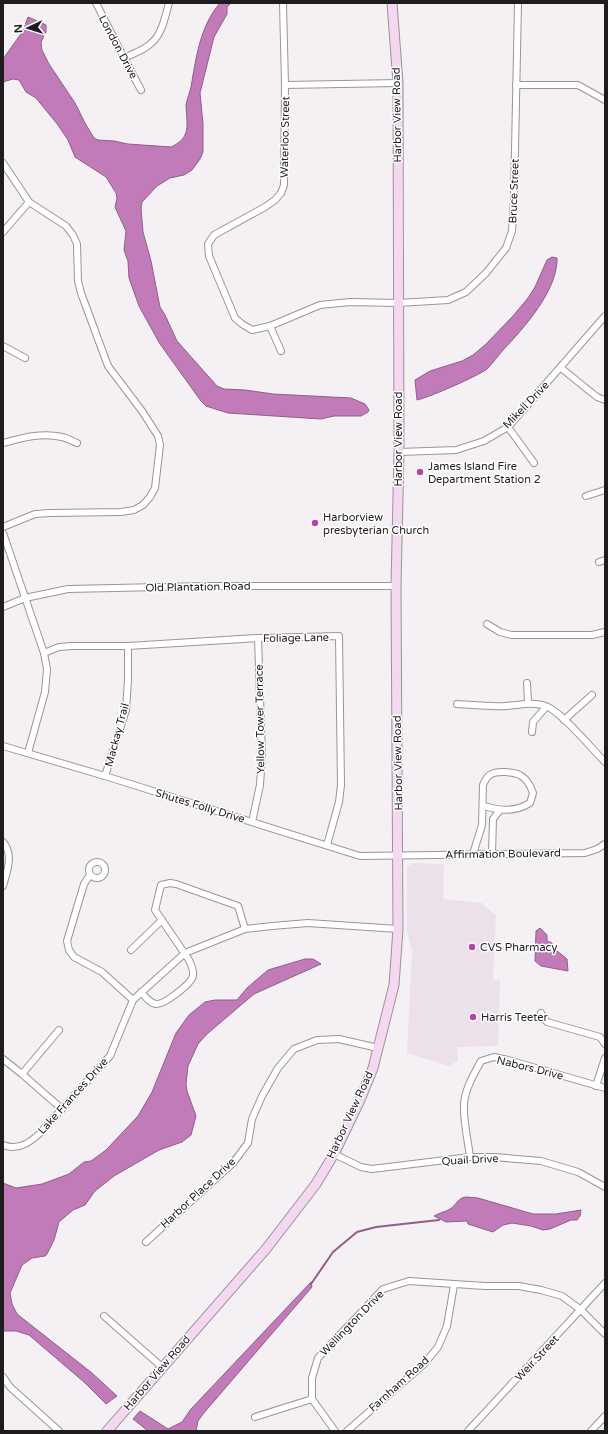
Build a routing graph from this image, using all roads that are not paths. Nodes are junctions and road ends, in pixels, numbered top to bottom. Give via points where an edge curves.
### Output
1 (96, 3) edge
2 (169, 3) edge
3 (283, 3) edge
4 (392, 3) edge
5 (518, 3) edge
6 (124, 58) junction
7 (398, 83) junction
8 (285, 85) junction
9 (516, 85) junction
10 (141, 90) dead end
11 (605, 100) edge
12 (3, 163) edge
13 (29, 202) junction
14 (3, 232) edge
15 (398, 303) junction
16 (605, 316) edge
17 (270, 326) junction
18 (3, 346) edge
19 (281, 351) dead end
20 (25, 358) dead end
21 (561, 368) junction
22 (605, 400) edge
23 (508, 427) junction
24 (3, 443) edge
25 (77, 443) dead end
26 (399, 452) junction
27 (534, 463) dead end
28 (605, 490) edge
29 (586, 496) dead end
30 (3, 527) edge
31 (3, 534) edge
32 (396, 586) junction
33 (24, 598) junction
34 (3, 607) edge
35 (487, 624) dead end
36 (605, 632) edge
37 (258, 638) junction
38 (128, 646) junction
39 (44, 653) junction
40 (527, 683) dead end
41 (592, 695) dead end
42 (457, 704) dead end
43 (528, 704) junction
44 (546, 707) junction
45 (564, 720) junction
46 (532, 732) dead end
47 (3, 746) edge
48 (28, 753) junction
49 (605, 762) edge
50 (105, 776) junction
51 (484, 806) junction
52 (500, 810) junction
53 (252, 822) junction
54 (3, 842) edge
55 (605, 844) edge
56 (327, 845) junction
57 (473, 854) junction
58 (492, 854) junction
59 (398, 855) junction
60 (90, 875) dead end
61 (3, 886) edge
62 (162, 920) junction
63 (245, 929) junction
64 (398, 929) junction
65 (132, 950) dead end
66 (185, 954) junction
67 (141, 992) junction
68 (133, 1000) junction
69 (541, 1013) dead end
70 (58, 1030) dead end
71 (605, 1044) edge
72 (378, 1048) junction
73 (605, 1058) edge
74 (3, 1059) edge
75 (22, 1074) junction
76 (596, 1086) junction
77 (605, 1088) edge
78 (62, 1109) junction
79 (3, 1145) edge
80 (334, 1154) junction
81 (470, 1157) junction
82 (605, 1187) edge
83 (146, 1242) dead end
84 (605, 1283) edge
85 (454, 1285) junction
86 (581, 1310) junction
87 (104, 1316) dead end
88 (605, 1334) edge
89 (162, 1367) junction
90 (3, 1377) edge
91 (312, 1400) junction
92 (605, 1416) edge
93 (256, 1417) dead end
94 (473, 1430) edge
95 (58, 1431) edge
96 (107, 1431) edge
97 (335, 1431) edge
98 (346, 1431) edge
99 (591, 1431) edge

1 - 6 street, London Drive
2 - 6 street via 157,38 150,45
3 - 8 street, Waterloo Street
4 - 7 main road, Harbor View Road
5 - 9 street, Bruce Street
6 - 10 street, London Drive
7 - 8 street
7 - 15 main road, Harbor View Road
8 - 17 street, Waterloo Street via 284,185 281,193 265,207 214,235 208,244 209,256 235,318 252,330
9 - 11 street via 578,85
9 - 15 street, Bruce Street via 514,199 512,231 506,248 486,273 466,292 448,300
12 - 13 street
13 - 14 street
13 - 30 street via 66,226 73,235 77,244 78,281 81,293 108,366 142,411 158,436 160,445 155,488 143,505 134,510 36,514
15 - 17 street, Waterloo Street via 350,302 320,305
15 - 26 main road, Harbor View Road
16 - 21 street, Mikell Drive
17 - 19 street
18 - 20 street
21 - 22 street via 597,397
21 - 23 street, Mikell Drive
23 - 26 street, Mikell Drive via 484,441 456,450
23 - 27 street
24 - 25 street via 27,436 62,437
26 - 32 main road, Harbor View Road
28 - 29 street
31 - 33 street
32 - 33 street, Old Plantation Road via 68,589
32 - 59 main road, Harbor View Road
33 - 34 street, Old Plantation Road
33 - 39 street
35 - 36 street via 511,635 592,635
37 - 38 street, Foliage Lane
37 - 53 street, Yellow Tower Terrace via 262,756 260,785
37 - 56 street, Foliage Lane via 339,636 341,785
38 - 39 street, Foliage Lane via 66,646
38 - 50 street, Mackay Trail via 126,710
39 - 48 street via 47,669 45,692
40 - 43 street
41 - 45 street
42 - 43 street
43 - 44 street
44 - 45 street
44 - 46 street via 533,722
45 - 49 street
47 - 48 street, Shutes Folly Drive
48 - 50 street, Shutes Folly Drive
50 - 53 street, Shutes Folly Drive
51 - 52 street
51 - 52 street via 485,779 490,775 505,772 521,776 530,785 533,793 530,803 515,810
51 - 57 street via 482,825
52 - 58 street via 493,819
53 - 56 street, Shutes Folly Drive
54 - 61 street via 9,857
55 - 58 street, Affirmation Boulevard via 586,853
56 - 59 street, Shutes Folly Drive via 360,856
57 - 58 street, Affirmation Boulevard
57 - 59 street, Affirmation Boulevard
59 - 64 main road, Harbor View Road
60 - 68 street via 84,884 67,941 68,950 74,957 102,972
62 - 63 street via 155,910 161,885 170,883 238,906
62 - 65 street
62 - 66 street
63 - 64 street, Lake Frances Drive via 308,923
63 - 66 street, Lake Frances Drive
64 - 72 main road, Harbor View Road via 394,985
66 - 67 street, Lake Frances Drive
66 - 67 street via 192,968 193,977 187,985 158,1004 150,1002
67 - 68 street, Lake Frances Drive
68 - 78 street, Lake Frances Drive via 110,1056
69 - 71 street via 547,1022 600,1037
70 - 75 street
72 - 80 main road, Harbor View Road via 365,1089
72 - 83 street, Harbor Place Drive via 339,1039 317,1040 294,1049 278,1068 262,1096 252,1119 248,1143 233,1163
73 - 76 street
74 - 75 street
75 - 78 street
76 - 77 street, Nabors Drive
76 - 81 street, Nabors Drive via 508,1060 494,1057 481,1061 468,1087 464,1104
78 - 79 street, Lake Frances Drive via 31,1142 9,1148
80 - 81 street, Quail Drive via 361,1167 372,1169
80 - 89 main road, Harbor View Road via 316,1184 266,1249
81 - 82 street, Quail Drive via 541,1161 578,1172
84 - 86 street, Weir Street
85 - 86 street, Wellington Drive via 518,1286 541,1290 562,1296
85 - 91 street, Wellington Drive via 409,1281 383,1289 318,1358 312,1378
85 - 98 street, Farnham Road via 447,1326 438,1347 424,1364
86 - 88 street, Wellington Drive
86 - 94 street, Weir Street
87 - 89 street
89 - 96 main road, Harbor View Road
90 - 95 street via 10,1387
91 - 93 street
91 - 97 street
92 - 99 street

